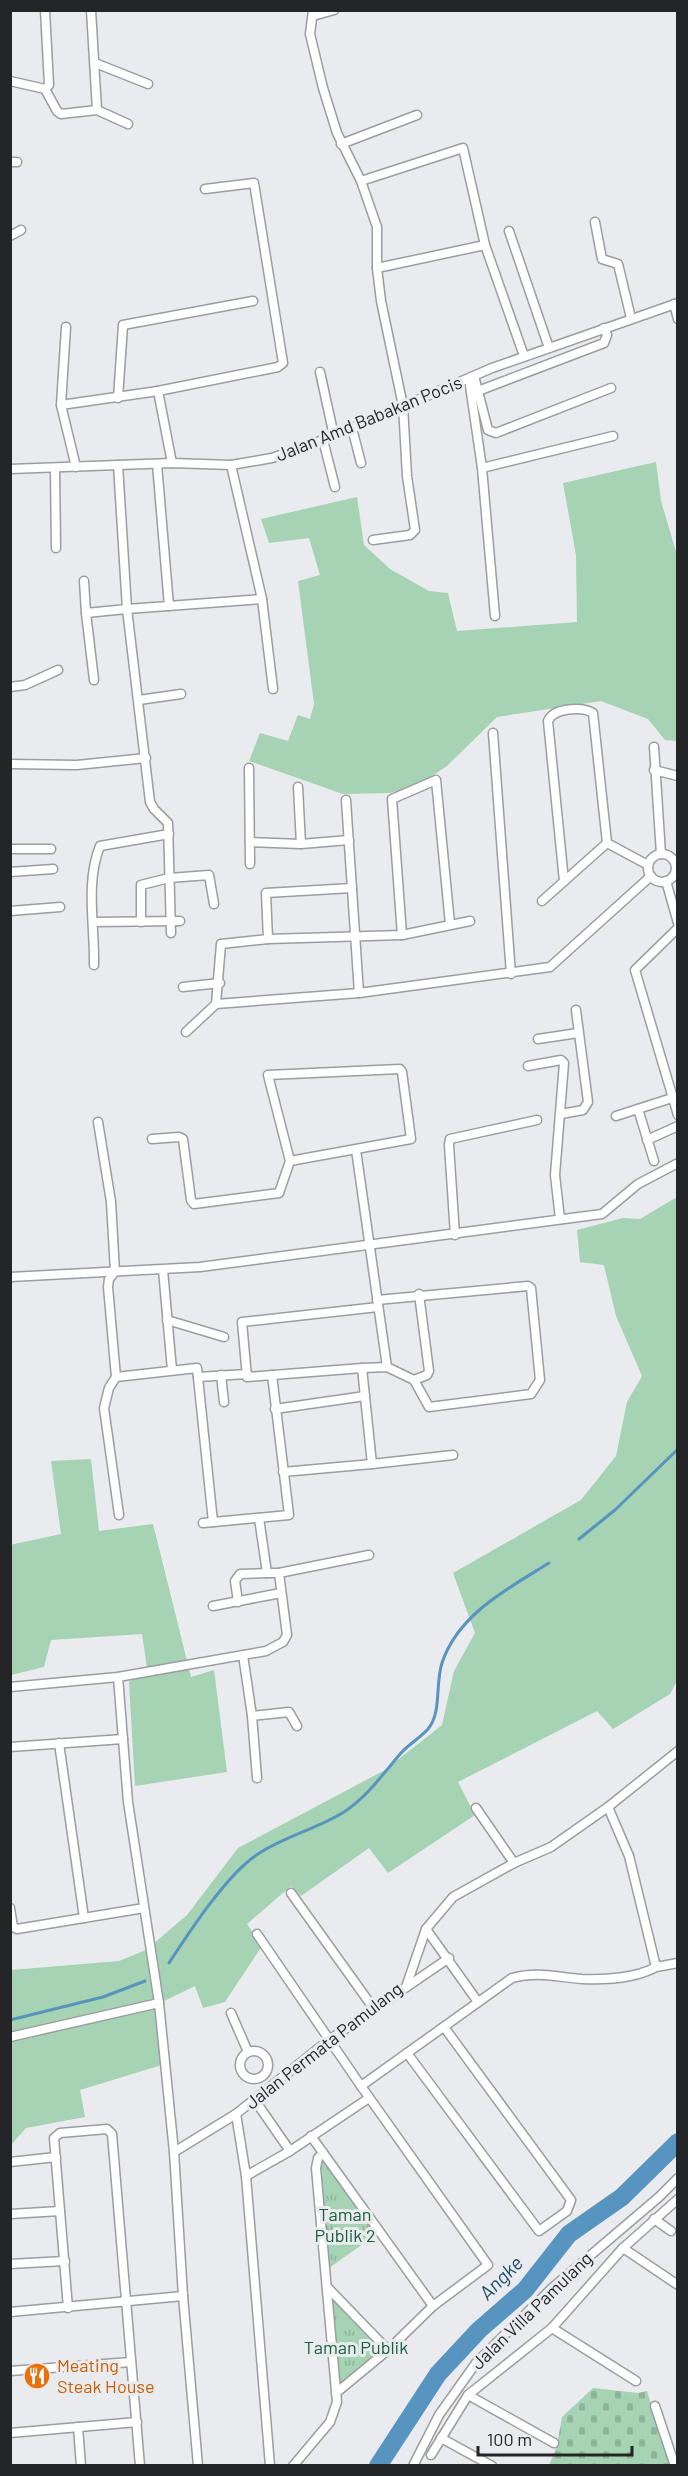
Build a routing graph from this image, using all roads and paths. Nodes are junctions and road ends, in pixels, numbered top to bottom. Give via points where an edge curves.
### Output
1 (45, 10) edge
2 (91, 10) edge
3 (334, 10) edge
4 (313, 13) edge
5 (95, 63) junction
6 (10, 81) edge
7 (148, 84) dead end
8 (45, 89) junction
9 (97, 110) junction
10 (417, 115) dead end
11 (128, 124) dead end
12 (341, 144) junction
13 (361, 181) junction
14 (205, 189) dead end
15 (594, 222) dead end
16 (21, 231) dead end
17 (509, 231) dead end
18 (10, 236) edge
19 (485, 245) junction
20 (377, 268) junction
21 (254, 301) dead end
22 (676, 303) edge
23 (631, 318) junction
24 (678, 319) edge
25 (66, 327) dead end
26 (604, 328) junction
27 (549, 348) junction
28 (524, 356) junction
29 (320, 372) dead end
30 (472, 378) junction
31 (611, 388) dead end
32 (158, 391) junction
33 (478, 391) junction
34 (118, 398) junction
35 (61, 405) junction
36 (403, 406) junction
37 (352, 428) junction
38 (334, 436) junction
39 (613, 436) dead end
40 (323, 440) junction
41 (172, 463) junction
42 (361, 463) dead end
43 (157, 464) junction
44 (118, 465) junction
45 (231, 465) junction
46 (76, 467) junction
47 (55, 468) junction
48 (482, 468) junction
49 (10, 469) edge
50 (335, 487) dead end
51 (373, 540) dead end
52 (56, 548) dead end
53 (84, 581) dead end
54 (262, 599) junction
55 (169, 606) junction
56 (127, 609) junction
57 (86, 613) junction
58 (495, 616) dead end
59 (58, 670) dead end
60 (94, 680) dead end
61 (10, 687) edge
62 (273, 689) dead end
63 (181, 694) dead end
64 (139, 700) junction
65 (493, 733) dead end
66 (654, 747) dead end
67 (146, 758) junction
68 (10, 764) edge
69 (249, 768) dead end
70 (654, 770) junction
71 (678, 776) edge
72 (298, 787) dead end
73 (346, 800) dead end
74 (169, 834) junction
75 (349, 840) junction
76 (250, 842) junction
77 (607, 843) junction
78 (301, 844) junction
79 (10, 849) edge
80 (51, 849) dead end
81 (661, 854) junction
82 (675, 860) edge
83 (250, 864) dead end
84 (648, 865) junction
85 (53, 869) dead end
86 (676, 870) edge
87 (10, 872) edge
88 (651, 876) junction
89 (169, 878) junction
90 (564, 881) junction
91 (666, 881) junction
92 (352, 888) junction
93 (542, 901) dead end
94 (214, 904) dead end
95 (60, 907) dead end
96 (10, 911) edge
97 (170, 921) junction
98 (180, 921) dead end
99 (470, 921) dead end
100 (94, 922) junction
101 (141, 922) junction
102 (678, 923) edge
103 (450, 924) junction
104 (678, 928) edge
105 (171, 933) dead end
106 (402, 935) junction
107 (355, 938) junction
108 (268, 939) junction
109 (94, 965) dead end
110 (511, 974) junction
111 (220, 983) junction
112 (183, 987) dead end
113 (359, 993) junction
114 (216, 1004) junction
115 (576, 1010) dead end
116 (186, 1032) dead end
117 (578, 1033) junction
118 (538, 1039) dead end
119 (528, 1066) dead end
120 (672, 1098) junction
121 (638, 1109) junction
122 (561, 1114) junction
123 (678, 1115) edge
124 (616, 1116) dead end
125 (537, 1120) dead end
126 (98, 1122) dead end
127 (678, 1126) edge
128 (152, 1139) dead end
129 (647, 1140) junction
130 (356, 1150) junction
131 (290, 1161) junction
132 (654, 1161) dead end
133 (678, 1163) edge
134 (560, 1219) junction
135 (455, 1234) junction
136 (370, 1246) junction
137 (163, 1270) junction
138 (115, 1272) junction
139 (10, 1277) edge
140 (419, 1294) junction
141 (377, 1304) junction
142 (167, 1320) junction
143 (225, 1337) dead end
144 (387, 1367) junction
145 (362, 1368) junction
146 (172, 1370) junction
147 (246, 1374) junction
148 (272, 1375) junction
149 (221, 1376) junction
150 (116, 1377) junction
151 (198, 1377) junction
152 (414, 1380) junction
153 (365, 1396) junction
154 (224, 1402) dead end
155 (275, 1408) junction
156 (453, 1455) dead end
157 (372, 1464) junction
158 (283, 1472) junction
159 (119, 1515) dead end
160 (260, 1518) junction
161 (213, 1522) junction
162 (203, 1523) dead end
163 (369, 1555) dead end
164 (267, 1573) junction
165 (279, 1573) junction
166 (281, 1593) junction
167 (238, 1602) junction
168 (213, 1606) dead end
169 (243, 1655) junction
170 (118, 1677) junction
171 (10, 1688) edge
172 (252, 1716) junction
173 (297, 1726) dead end
174 (123, 1738) junction
175 (59, 1743) junction
176 (10, 1747) edge
177 (678, 1751) edge
178 (257, 1778) dead end
179 (608, 1807) junction
180 (476, 1808) dead end
181 (514, 1863) junction
182 (291, 1893) dead end
183 (10, 1908) edge
184 (144, 1908) junction
185 (84, 1918) junction
186 (426, 1929) junction
187 (257, 1934) dead end
188 (449, 1958) junction
189 (678, 1963) edge
190 (656, 1967) junction
191 (405, 1987) junction
192 (478, 2002) junction
193 (159, 2003) junction
194 (374, 2009) junction
195 (231, 2013) dead end
196 (444, 2027) junction
197 (10, 2037) edge
198 (329, 2040) junction
199 (248, 2052) junction
200 (407, 2053) junction
201 (263, 2076) junction
202 (360, 2086) junction
203 (269, 2087) junction
204 (369, 2098) junction
205 (254, 2100) junction
206 (236, 2114) junction
207 (311, 2136) junction
208 (290, 2151) junction
209 (174, 2152) junction
210 (323, 2153) junction
211 (56, 2157) junction
212 (10, 2162) edge
213 (246, 2176) junction
214 (678, 2178) edge
215 (678, 2199) edge
216 (60, 2211) junction
217 (10, 2214) edge
218 (654, 2219) junction
219 (671, 2231) dead end
220 (623, 2248) junction
221 (64, 2261) junction
222 (10, 2264) edge
223 (678, 2285) edge
224 (328, 2288) junction
225 (183, 2296) junction
226 (124, 2302) junction
227 (434, 2306) junction
228 (69, 2308) junction
229 (10, 2312) edge
230 (552, 2328) junction
231 (388, 2350) junction
232 (131, 2362) junction
233 (10, 2371) edge
234 (636, 2381) dead end
235 (336, 2393) junction
236 (468, 2395) junction
237 (655, 2406) dead end
238 (137, 2422) junction
239 (78, 2427) junction
240 (10, 2433) edge
241 (441, 2438) junction
242 (554, 2443) dead end
243 (430, 2455) dead end
244 (81, 2466) edge
245 (140, 2466) edge
246 (198, 2466) edge
247 (270, 2466) edge
248 (293, 2466) edge
249 (413, 2466) edge
250 (492, 2466) edge
251 (675, 2466) edge

1 - 8 street via 50,77
2 - 5 street
3 - 4 street
4 - 12 street via 310,40
5 - 7 street
5 - 9 street
6 - 8 street
8 - 9 street via 62,114
9 - 11 street
10 - 12 street
12 - 13 street
13 - 19 street via 462,147
13 - 20 street via 377,227
14 - 32 street via 254,183 283,363
15 - 23 street via 602,259 618,264
16 - 18 street
17 - 27 street
19 - 20 street
19 - 28 street
20 - 36 street via 384,324
21 - 34 street via 121,327
22 - 23 street, Jalan Amd Babakan Pocis
22 - 24 street
23 - 26 street, Jalan Amd Babakan Pocis
25 - 35 street
26 - 27 street, Jalan Amd Babakan Pocis
26 - 33 street via 604,343
27 - 28 street, Jalan Amd Babakan Pocis
28 - 30 street, Jalan Amd Babakan Pocis
29 - 38 street
30 - 33 street
30 - 36 street, Jalan Amd Babakan Pocis
30 - 48 street
31 - 33 street via 496,434 488,430
32 - 34 street
32 - 41 street
34 - 35 street
35 - 46 street
36 - 37 street, Jalan Amd Babakan Pocis
36 - 51 street via 415,530 410,535
37 - 38 street, Jalan Amd Babakan Pocis
37 - 42 street
38 - 40 street, Jalan Amd Babakan Pocis
39 - 48 street
40 - 45 street, Jalan Amd Babakan Pocis via 272,458
40 - 50 street
41 - 43 street, Jalan Amd Babakan Pocis
41 - 45 street, Jalan Amd Babakan Pocis
43 - 44 street, Jalan Amd Babakan Pocis
43 - 55 street
44 - 46 street, Jalan Amd Babakan Pocis
44 - 56 street
45 - 54 street
46 - 47 street, Jalan Amd Babakan Pocis
47 - 49 street, Jalan Amd Babakan Pocis
47 - 52 street
48 - 58 street
53 - 57 street
54 - 55 street
54 - 62 street
55 - 56 street
56 - 57 street
56 - 64 street
57 - 60 street
59 - 61 street via 25,685
63 - 64 street
64 - 67 street
65 - 110 street
66 - 70 street
67 - 68 street via 76,765
67 - 74 street via 152,807 166,819
69 - 76 street
70 - 71 street
70 - 81 street
72 - 78 street
73 - 75 street
74 - 89 street
74 - 100 street via 100,846 91,901
75 - 78 street
75 - 92 street
76 - 78 street
76 - 83 street
77 - 84 street
77 - 90 street
77 - 90 street via 593,713 581,709 551,715 548,721
79 - 80 street
81 - 82 street
81 - 84 street
82 - 86 street
84 - 88 street
85 - 87 street
86 - 91 street
88 - 91 street
88 - 110 street via 554,965
89 - 94 street via 209,875
89 - 97 street
89 - 101 street via 140,886
90 - 93 street
91 - 102 street
92 - 107 street
92 - 108 street via 266,893
95 - 96 street
97 - 98 street
97 - 101 street
97 - 105 street
99 - 103 street
100 - 101 street
100 - 109 street
103 - 106 street
103 - 106 street via 436,780 392,799
104 - 120 street via 634,970
106 - 107 street
107 - 108 street
107 - 113 street
108 - 111 street via 221,944
110 - 113 street
111 - 112 street
111 - 114 street
113 - 114 street
114 - 116 street
115 - 117 street
117 - 118 street
117 - 122 street via 588,1102 583,1110
119 - 122 street via 563,1061
120 - 121 street
120 - 123 street
121 - 124 street
121 - 129 street
122 - 134 street via 555,1175
125 - 135 street via 450,1139
126 - 138 street via 111,1202
127 - 129 street
128 - 131 street via 183,1139 191,1200 196,1204 280,1192
129 - 132 street
130 - 131 street
130 - 131 street via 411,1139 405,1081 400,1069 268,1076
130 - 136 street
133 - 134 street via 638,1184 603,1214
134 - 135 street
135 - 136 street
136 - 137 street
136 - 141 street
137 - 138 street
137 - 142 street
138 - 139 street
138 - 150 street via 108,1287
140 - 141 street
140 - 152 street via 429,1371
140 - 152 street via 530,1287 540,1373 531,1394 438,1407 426,1406
141 - 144 street
141 - 147 street via 242,1322
142 - 143 street
142 - 146 street
144 - 145 street
144 - 152 street
145 - 148 street
145 - 153 street
146 - 150 street
146 - 151 street via 197,1367
147 - 148 street
147 - 149 street
148 - 155 street
149 - 151 street
149 - 154 street
150 - 159 street via 104,1408
151 - 161 street
153 - 155 street
153 - 157 street
155 - 158 street
156 - 157 street
157 - 158 street
158 - 160 street via 289,1515
160 - 161 street
160 - 164 street
161 - 162 street
163 - 165 street
164 - 165 street
164 - 167 street via 240,1574 235,1581
165 - 166 street
166 - 167 street
166 - 169 street via 286,1639 266,1651
167 - 168 street
169 - 170 street
169 - 172 street
170 - 171 street
170 - 174 street
172 - 173 street via 289,1712
172 - 178 street
174 - 175 street
174 - 184 street
175 - 176 street
175 - 185 street
177 - 179 street, Jalan Permata Pamulang
179 - 181 street, Jalan Permata Pamulang via 552,1847
179 - 190 street via 629,1856
180 - 181 street
181 - 186 street, Jalan Permata Pamulang via 453,1898
182 - 194 street
183 - 185 street via 13,1927 18,1929
184 - 185 street
184 - 193 street
186 - 188 street
186 - 191 street, Jalan Permata Pamulang
187 - 198 street
188 - 191 street
188 - 192 street
189 - 190 street
190 - 192 street via 603,1979 525,1974 512,1978
191 - 194 street, Jalan Permata Pamulang
192 - 196 street
193 - 197 street
193 - 209 street
194 - 198 street, Jalan Permata Pamulang
195 - 199 street
196 - 200 street
196 - 200 street via 571,2200 567,2211 539,2231
198 - 202 street
198 - 203 street, Jalan Permata Pamulang
199 - 201 street via 264,2056 267,2069
199 - 201 street via 240,2062 243,2074 250,2079
200 - 202 street
201 - 203 street
202 - 204 street
203 - 205 street, Jalan Permata Pamulang
204 - 207 street
204 - 227 street via 488,2265
205 - 206 street, Jalan Permata Pamulang
205 - 208 street
206 - 209 street, Jalan Permata Pamulang
206 - 213 street
207 - 208 street
207 - 210 street
208 - 213 street
209 - 225 street
210 - 224 street via 316,2168
210 - 227 street
211 - 212 street
211 - 216 street
211 - 226 street via 54,2138 60,2133 107,2129 112,2134
213 - 247 street
214 - 249 street, Jalan Villa Pamulang via 551,2289 476,2363 440,2415
215 - 218 street
216 - 217 street
216 - 221 street
218 - 219 street
218 - 220 street
220 - 223 street
220 - 230 street
221 - 222 street
221 - 228 street
224 - 231 street
224 - 235 street
225 - 226 street
225 - 246 street
226 - 228 street
226 - 232 street
227 - 231 street
228 - 229 street
230 - 234 street
230 - 236 street
231 - 235 street
232 - 233 street
232 - 238 street
235 - 248 street via 330,2422
236 - 241 street
236 - 242 street
237 - 251 street
238 - 239 street
238 - 245 street
239 - 240 street
239 - 244 street
241 - 243 street
241 - 250 street

